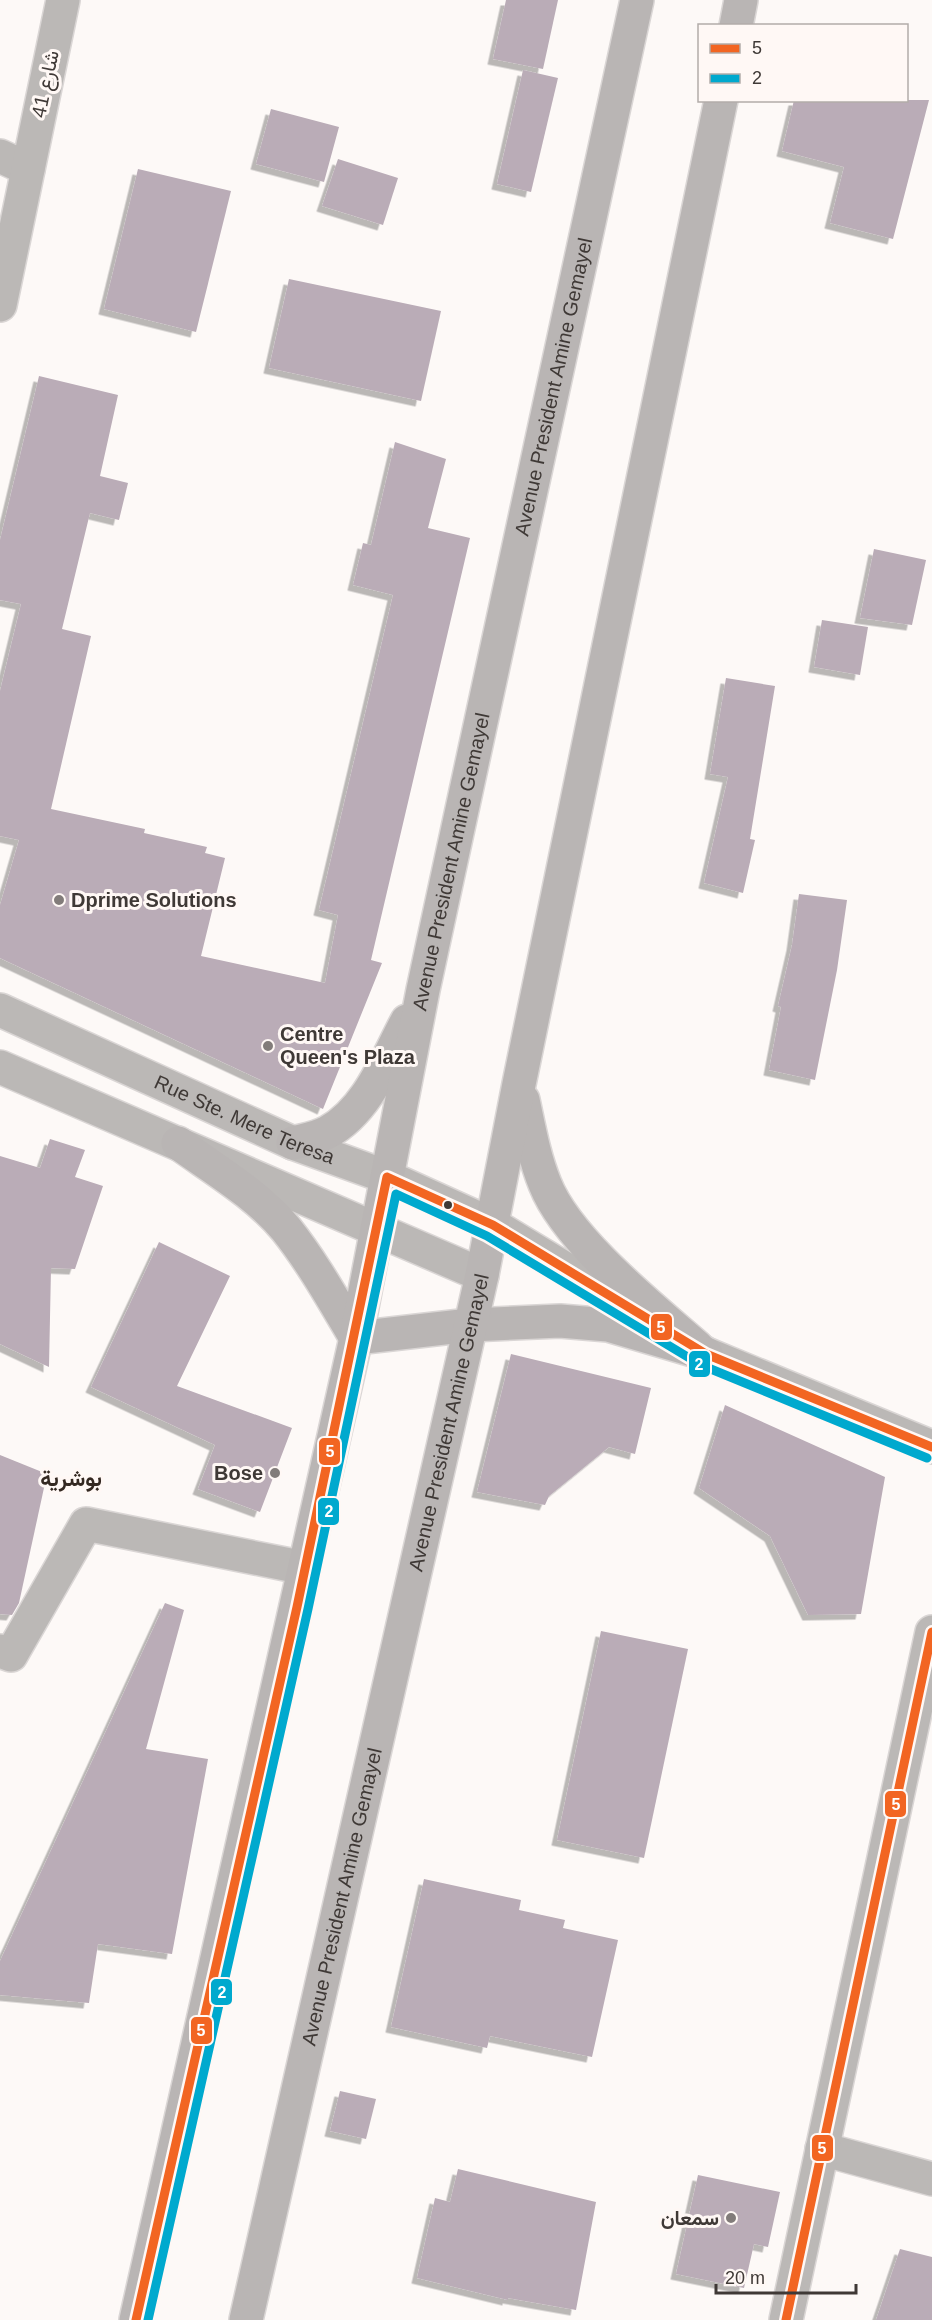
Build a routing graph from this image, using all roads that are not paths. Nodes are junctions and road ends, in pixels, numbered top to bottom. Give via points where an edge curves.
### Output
1 (63, 0) edge
2 (637, 0) edge
3 (741, 0) edge
4 (736, 24) edge
5 (721, 102) edge
6 (14, 163) edge
7 (0, 305) edge
8 (423, 990) junction
9 (0, 1010) edge
10 (0, 1067) edge
11 (519, 1084) junction
12 (178, 1143) junction
13 (293, 1143) junction
14 (387, 1177) junction
15 (492, 1225) junction
16 (377, 1229) junction
17 (482, 1275) junction
18 (470, 1325) junction
19 (356, 1338) junction
20 (706, 1354) junction
21 (932, 1447) edge
22 (305, 1568) junction
23 (932, 1632) edge
24 (0, 1651) edge
25 (822, 2149) junction
26 (932, 2179) edge
27 (136, 2320) edge
28 (246, 2320) edge
29 (786, 2320) edge

1 - 6 street, شارع 41
2 - 8 highway, Avenue President Amine Gemayel
3 - 4 highway
5 - 11 highway, Avenue President Amine Gemayel
6 - 7 street, شارع 41
8 - 13 highway via 356,1110 327,1133
8 - 14 highway, Avenue President Amine Gemayel
9 - 13 street, Rue Ste. Mere Teresa
10 - 12 street
11 - 15 highway, Avenue President Amine Gemayel
11 - 20 highway via 532,1145 545,1186 555,1203 583,1242 653,1310
12 - 16 street
12 - 19 highway via 249,1194 284,1227 312,1264
13 - 14 street, Rue Ste. Mere Teresa
14 - 15 street, Rue Ste. Mere Teresa
14 - 16 highway, Avenue President Amine Gemayel
15 - 17 highway, Avenue President Amine Gemayel
15 - 20 street, Rue Ste. Mere Teresa
16 - 17 street
16 - 19 highway, Avenue President Amine Gemayel
17 - 18 highway, Avenue President Amine Gemayel
18 - 19 highway
18 - 20 highway via 560,1321 608,1325
18 - 28 highway, Avenue President Amine Gemayel
19 - 22 highway, Avenue President Amine Gemayel
20 - 21 street, Rue Ste. Mere Teresa
22 - 24 street via 86,1524 11,1655
22 - 27 highway, Avenue President Amine Gemayel
23 - 25 street
25 - 26 street
25 - 29 street

